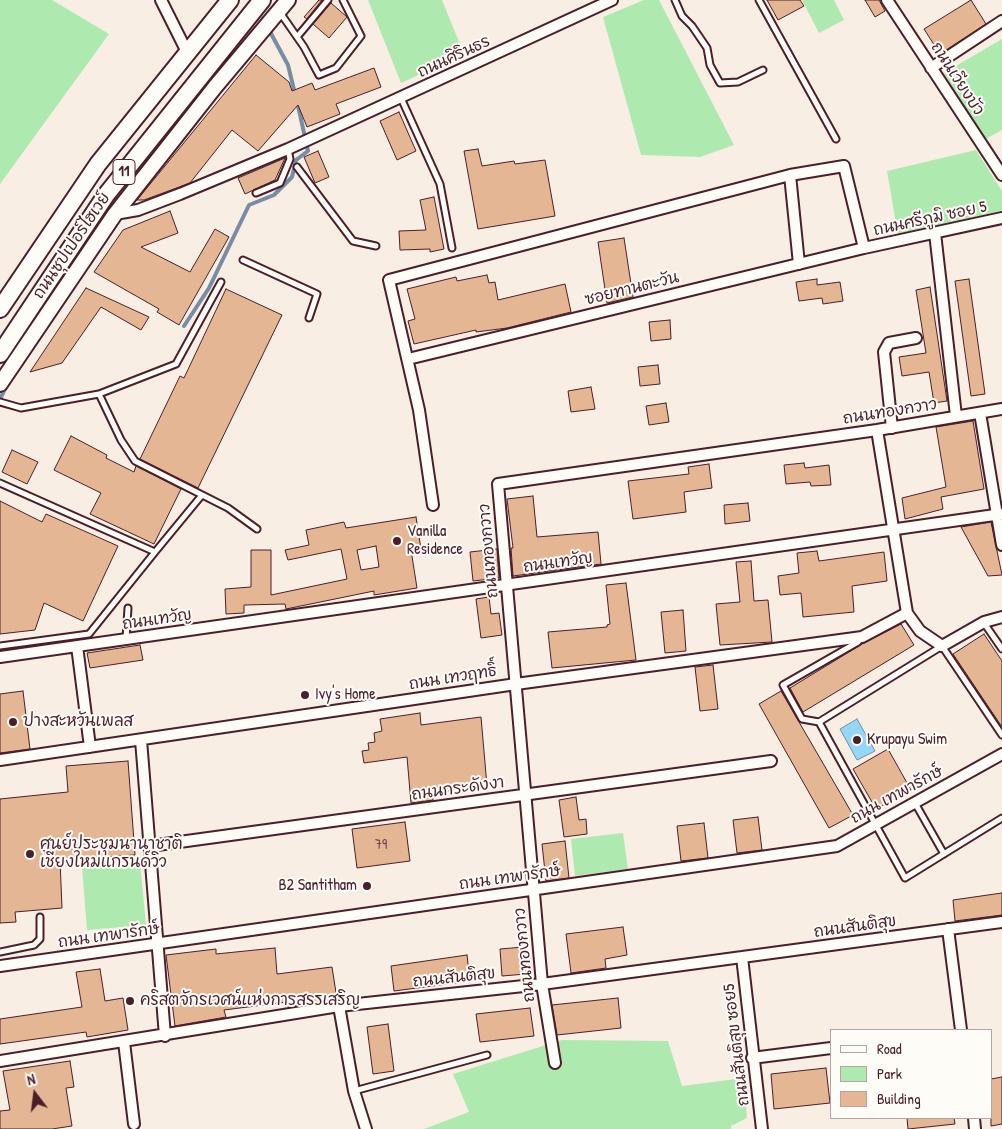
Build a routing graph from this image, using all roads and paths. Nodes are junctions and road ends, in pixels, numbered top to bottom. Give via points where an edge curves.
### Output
1 (161, 0) edge
2 (230, 0) edge
3 (262, 0) edge
4 (288, 0) edge
5 (328, 0) edge
6 (344, 0) edge
7 (612, 0) edge
8 (675, 0) edge
9 (759, 0) edge
10 (887, 0) edge
11 (280, 12) junction
12 (1002, 21) edge
13 (297, 37) junction
14 (187, 52) junction
15 (931, 68) junction
16 (763, 70) dead end
17 (401, 98) junction
18 (836, 139) dead end
19 (292, 148) junction
20 (297, 167) dead end
21 (1002, 175) edge
22 (790, 176) junction
23 (256, 193) dead end
24 (115, 214) junction
25 (1002, 218) edge
26 (935, 233) junction
27 (376, 246) dead end
28 (452, 248) dead end
29 (864, 248) junction
30 (243, 260) dead end
31 (799, 264) junction
32 (221, 282) dead end
33 (2, 305) edge
34 (309, 318) dead end
35 (916, 338) dead end
36 (0, 354) edge
37 (408, 359) junction
38 (0, 384) edge
39 (99, 394) junction
40 (2, 403) edge
41 (1002, 409) edge
42 (980, 413) junction
43 (956, 416) junction
44 (892, 428) junction
45 (877, 430) junction
46 (0, 483) edge
47 (202, 495) junction
48 (433, 505) dead end
49 (999, 514) edge
50 (256, 529) dead end
51 (893, 529) junction
52 (1002, 545) edge
53 (155, 552) junction
54 (507, 586) junction
55 (128, 608) dead end
56 (907, 614) junction
57 (1002, 617) edge
58 (984, 622) junction
59 (126, 640) junction
60 (858, 642) dead end
61 (0, 646) edge
62 (77, 646) junction
63 (942, 646) junction
64 (1002, 649) edge
65 (0, 657) edge
66 (516, 684) junction
67 (819, 722) junction
68 (1002, 735) edge
69 (142, 740) junction
70 (90, 747) junction
71 (1002, 754) edge
72 (0, 760) edge
73 (770, 761) dead end
74 (525, 795) junction
75 (915, 803) junction
76 (1002, 818) edge
77 (874, 825) junction
78 (150, 846) junction
79 (944, 854) junction
80 (534, 890) junction
81 (40, 917) dead end
82 (1002, 922) edge
83 (948, 929) junction
84 (158, 944) junction
85 (0, 952) edge
86 (742, 957) junction
87 (0, 966) edge
88 (542, 984) junction
89 (339, 1006) junction
90 (960, 1029) edge
91 (165, 1036) junction
92 (124, 1042) junction
93 (830, 1048) edge
94 (487, 1055) dead end
95 (752, 1058) junction
96 (0, 1061) edge
97 (555, 1063) dead end
98 (354, 1091) junction
99 (134, 1124) dead end
100 (366, 1129) edge
101 (762, 1129) edge

1 - 14 street
2 - 14 highway, ถนนซุปเปอร์ไฮเวย์ / 11
3 - 36 highway, ถนนซุปเปอร์ไฮเวย์ / 11 via 106,195
4 - 11 main road
5 - 13 lane
6 - 13 lane via 361,36 336,68 319,75
7 - 17 street, ถนนศิรินธร
8 - 16 lane via 682,16 706,48 710,65 720,83 738,82
9 - 18 lane
10 - 15 street, ถนนเวียงบัว
11 - 13 lane
11 - 24 main road
12 - 15 street
14 - 33 highway, ถนนซุปเปอร์ไฮเวย์ / 11 via 98,164
15 - 21 street, ถนนเวียงบัว
17 - 19 street, ถนนศิรินธร
17 - 28 lane via 440,184
19 - 23 lane via 280,183
19 - 24 street via 138,210
20 - 27 lane via 353,241
22 - 29 street via 844,166
22 - 31 street
22 - 37 street via 389,280
24 - 38 main road
25 - 26 street, ถนนศรีภูมิ ซอย 5
26 - 29 street, ถนนศรีภูมิ ซอย 5
26 - 43 street
29 - 31 street, ซอยทานตะวัน
30 - 34 lane via 317,294
31 - 37 street, ซอยทานตะวัน
32 - 39 lane via 176,364
35 - 44 street via 889,343 884,352
37 - 48 street
39 - 40 lane via 21,408
39 - 47 lane via 135,461
41 - 42 street, ถนนทองกวาว
42 - 43 street, ถนนทองกวาว
42 - 49 street
43 - 44 street, ถนนทองกวาว
44 - 45 street, ถนนทองกวาว
45 - 51 street
45 - 54 street, ถนนทองกวาว via 498,484
46 - 53 lane
47 - 50 lane via 228,508
47 - 53 lane
49 - 51 street, ถนนเทวัญ
49 - 52 street
51 - 54 street, ถนนเทวัญ
51 - 56 street
53 - 61 lane via 89,634
54 - 59 street, ถนนเทวัญ
54 - 66 street, ถนนทองกวาว
55 - 59 lane
56 - 63 street via 920,631
56 - 66 street, ถนน เทวฤทธิ์ via 862,636
57 - 58 street
58 - 63 street
58 - 64 lane
59 - 62 street, ถนนเทวัญ
60 - 67 lane via 783,685 802,719
62 - 65 street, ถนนเทวัญ
62 - 70 street
63 - 67 lane
63 - 68 lane
66 - 69 street, ถนน เทวฤทธิ์
66 - 74 street, ถนนทองกวาว
67 - 77 lane
69 - 70 street, ถนน เทวฤทธิ์
69 - 78 street
70 - 72 street, ถนน เทวฤทธิ์
71 - 75 street, ถนน เทพารักษ์
73 - 74 street, ถนนกระดังงา
74 - 78 street, ถนนกระดังงา
74 - 80 street, ถนนทองกวาว
75 - 77 street, ถนน เทพารักษ์
75 - 79 lane
76 - 79 lane
77 - 79 lane via 905,878
77 - 80 street, ถนน เทพารักษ์ via 836,846
78 - 84 street
80 - 84 street, ถนน เทพารักษ์
80 - 88 street, ถนนทองกวาว
81 - 85 lane via 40,939 34,945
82 - 83 street, ถนนสันติสุข
83 - 86 street, ถนนสันติสุข
83 - 90 street
84 - 87 street, ถนน เทพารักษ์
84 - 91 street
86 - 88 street, ถนนสันติสุข
86 - 95 street, ถนนสันติสุข ซอย5
88 - 89 street, ถนนสันติสุข
88 - 97 street, ถนนทองกวาว
89 - 91 street, ถนนสันติสุข
89 - 98 street
91 - 92 street, ถนนสันติสุข
92 - 96 street, ถนนสันติสุข
92 - 99 street
93 - 95 street
94 - 98 lane
95 - 101 street, ถนนสันติสุข ซอย5
98 - 100 street

